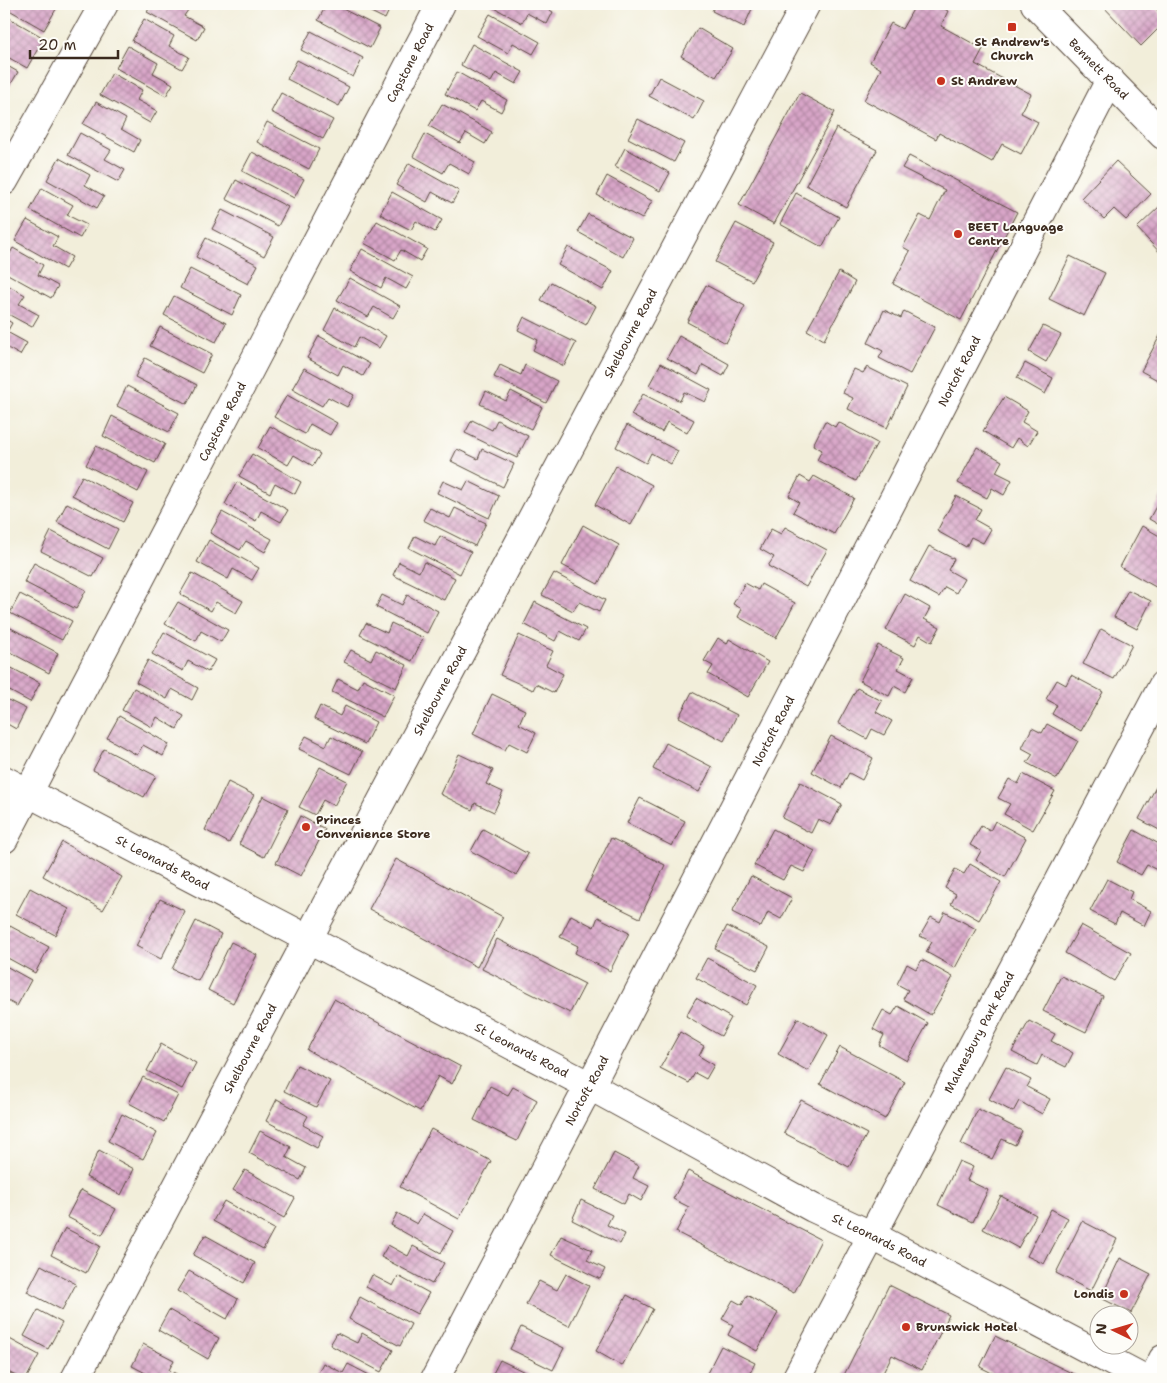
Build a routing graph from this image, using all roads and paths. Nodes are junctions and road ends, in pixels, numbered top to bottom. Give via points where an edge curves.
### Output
1 (104, 4) edge
2 (442, 4) edge
3 (806, 4) edge
4 (1035, 4) edge
5 (1110, 80) junction
6 (1163, 135) edge
7 (4, 181) edge
8 (1163, 685) edge
9 (4, 780) edge
10 (28, 793) junction
11 (4, 839) edge
12 (308, 939) junction
13 (590, 1086) junction
14 (873, 1236) junction
15 (1163, 1359) edge
16 (75, 1379) edge
17 (435, 1379) edge
18 (796, 1379) edge
19 (1145, 1379) edge
20 (1153, 1379) edge

1 - 7 street
2 - 10 street, Capstone Road
3 - 12 street, Shelbourne Road
4 - 5 street, Bennett Road
5 - 6 street, Bennett Road
5 - 13 street, Nortoft Road
8 - 14 street, Malmesbury Park Road
9 - 10 street, St Leonards Road
10 - 11 street, Capstone Road
10 - 12 street, St Leonards Road
12 - 13 street, St Leonards Road
12 - 16 street, Shelbourne Road
13 - 14 street, St Leonards Road via 813,1208
13 - 17 street, Nortoft Road
14 - 18 street, Malmesbury Park Road
14 - 19 street, St Leonards Road
15 - 20 street

